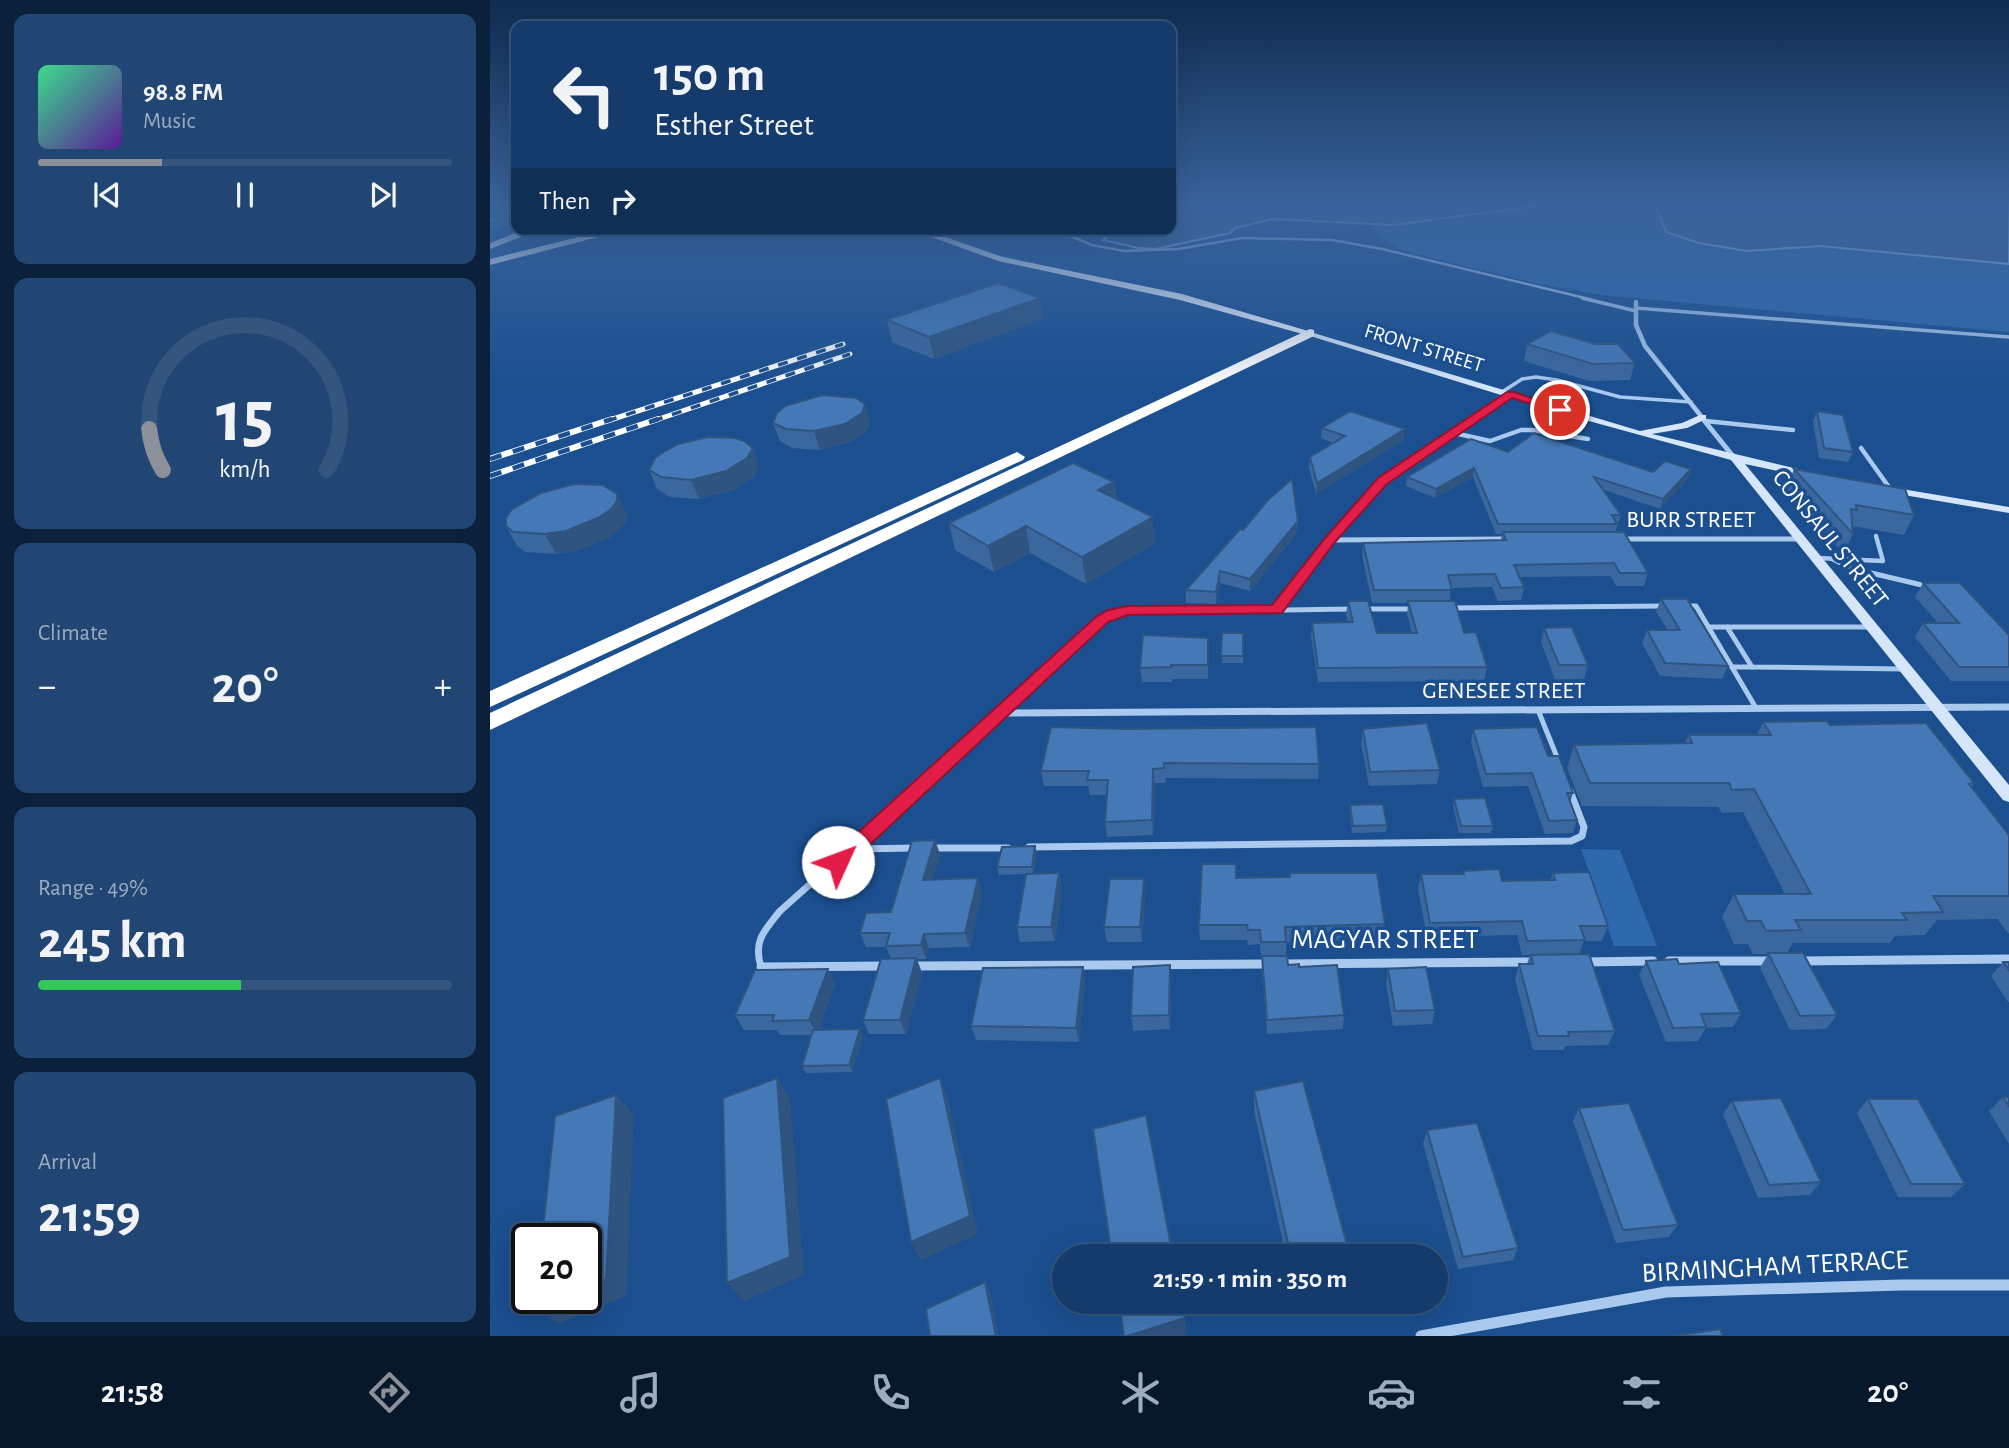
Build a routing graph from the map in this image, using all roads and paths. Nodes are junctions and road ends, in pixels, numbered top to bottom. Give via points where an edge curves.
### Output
1 (1032, 265) edge
2 (1454, 265) edge
3 (1636, 307) junction
4 (1303, 331) junction
5 (2009, 337) edge
6 (1506, 393) junction
7 (1691, 402) junction
8 (1704, 419) junction
9 (1793, 430) dead end
10 (1454, 433) junction
11 (1637, 433) junction
12 (1588, 439) dead end
13 (1861, 448) dead end
14 (1737, 460) junction
15 (1828, 479) edge
16 (1885, 489) joint
17 (2009, 510) edge
18 (1876, 536) dead end
19 (1520, 539) edge
20 (1615, 539) edge
21 (1800, 539) junction
22 (1331, 540) junction
23 (1816, 558) junction
24 (1832, 559) junction
25 (1931, 587) edge
26 (1668, 606) edge
27 (1682, 606) edge
28 (1444, 608) edge
29 (1416, 609) edge
30 (1277, 610) junction
31 (1709, 627) junction
32 (1727, 627) junction
33 (1872, 627) junction
34 (1732, 667) junction
35 (1752, 667) junction
36 (1906, 669) junction
37 (490, 699) edge
38 (1937, 707) junction
39 (2009, 707) edge
40 (1756, 708) junction
41 (1538, 710) junction
42 (998, 713) junction
43 (490, 722) edge
44 (1562, 769) edge
45 (1566, 781) edge
46 (2009, 796) edge
47 (852, 849) junction
48 (2009, 959) edge
49 (1552, 962) edge
50 (1579, 962) edge
51 (761, 967) joint
52 (2009, 1285) edge
53 (1421, 1336) edge

1 - 4 main road, FRONT STREET via 1182,297
2 - 3 lane
3 - 5 lane
3 - 7 street, CONSAUL STREET via 1636,325 1645,346
4 - 6 street, FRONT STREET
4 - 37 highway
4 - 43 highway
6 - 7 lane via 1523,378 1533,378 1639,400
6 - 10 street
6 - 11 street, FRONT STREET
7 - 8 street, CONSAUL STREET
8 - 9 lane
8 - 11 street
8 - 14 street, CONSAUL STREET
10 - 12 lane via 1490,441 1532,430
10 - 22 street via 1383,481
11 - 14 street, FRONT STREET
13 - 16 lane
14 - 15 street, FRONT STREET
14 - 21 street, CONSAUL STREET
16 - 17 street
18 - 24 lane via 1883,561
19 - 22 street
20 - 21 street, BURR STREET
21 - 23 street, CONSAUL STREET
22 - 30 street
23 - 24 lane
23 - 33 street, CONSAUL STREET
24 - 25 lane via 1852,569
26 - 28 lane
27 - 31 lane via 1696,606
29 - 30 lane
30 - 42 lane via 1114,613
31 - 32 lane
31 - 34 lane
32 - 33 lane
32 - 35 lane
33 - 36 street, CONSAUL STREET
34 - 35 lane
34 - 40 lane
35 - 36 lane
36 - 38 street, CONSAUL STREET
38 - 39 street, GENESEE STREET
38 - 40 street, GENESEE STREET
38 - 46 street, CONSAUL STREET
40 - 41 street, GENESEE STREET
41 - 42 street, GENESEE STREET
41 - 44 lane
42 - 47 lane
45 - 47 lane via 1584,827 1582,836 1553,843
47 - 51 lane via 780,911 763,932 756,951
48 - 50 street
49 - 51 street, MAGYAR STREET
52 - 53 street, BIRMINGHAM TERRACE via 1666,1292

